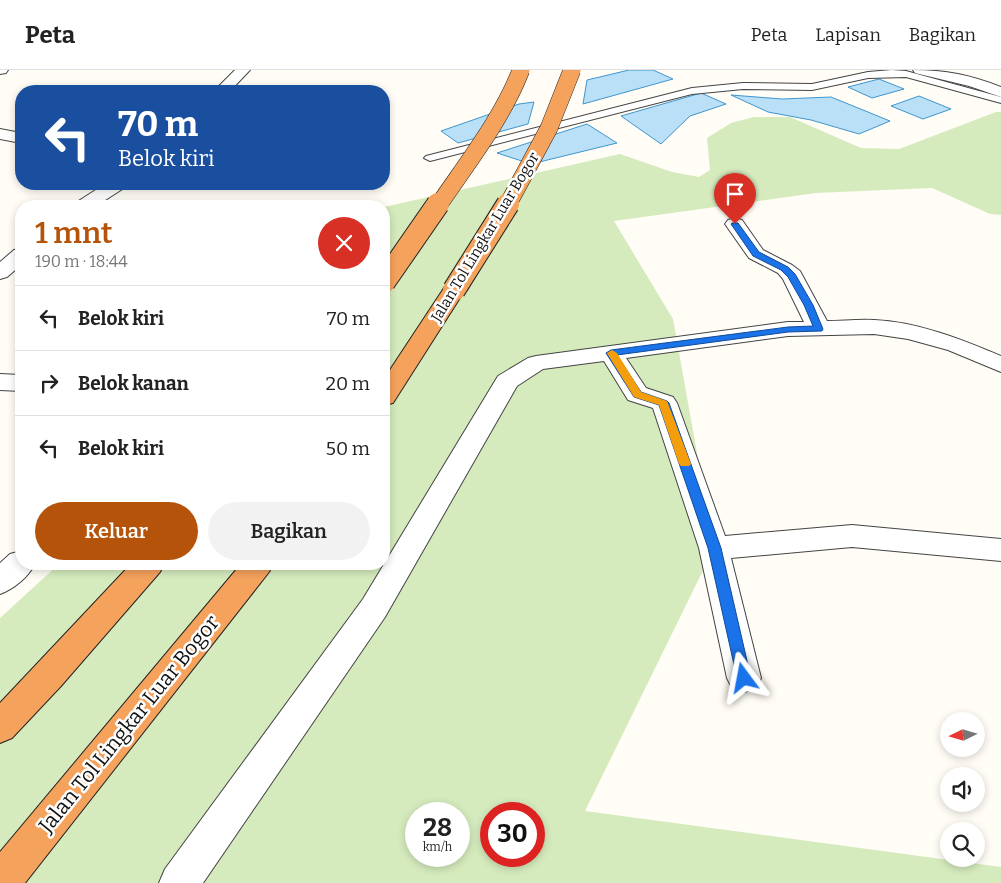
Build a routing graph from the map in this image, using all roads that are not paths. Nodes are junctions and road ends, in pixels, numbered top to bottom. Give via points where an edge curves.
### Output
1 (243, 70) edge
2 (521, 70) edge
3 (572, 70) edge
4 (920, 70) edge
5 (228, 85) edge
6 (1001, 92) edge
7 (1001, 100) edge
8 (0, 134) edge
9 (15, 137) edge
10 (430, 158) dead end
11 (108, 190) edge
12 (93, 200) edge
13 (735, 224) dead end
14 (15, 259) edge
15 (0, 273) edge
16 (390, 273) edge
17 (819, 329) junction
18 (611, 353) junction
19 (1001, 365) edge
20 (0, 382) edge
21 (15, 383) edge
22 (390, 388) edge
23 (714, 548) junction
24 (1001, 550) edge
25 (15, 568) edge
26 (144, 570) edge
27 (253, 570) edge
28 (0, 582) edge
29 (744, 678) dead end
30 (0, 727) edge
31 (0, 883) edge
32 (179, 883) edge

1 - 5 street
2 - 16 highway, bridge via 513,90 468,162
3 - 22 highway, Jalan Tol Lingkar Luar Bogor, bridge via 528,171
4 - 6 street via 974,82
7 - 10 lane via 891,70 876,70 812,87 732,87 692,91
8 - 9 street
11 - 12 street
13 - 17 street via 756,254 792,276
14 - 15 street
17 - 18 street via 788,329
17 - 19 street via 874,327 910,332 956,345
18 - 23 street via 637,394 664,403
18 - 32 street via 536,364 507,381 374,608
20 - 21 street
23 - 24 street via 852,536
23 - 29 street
25 - 28 street
26 - 30 highway
27 - 31 highway, Jalan Tol Lingkar Luar Bogor

